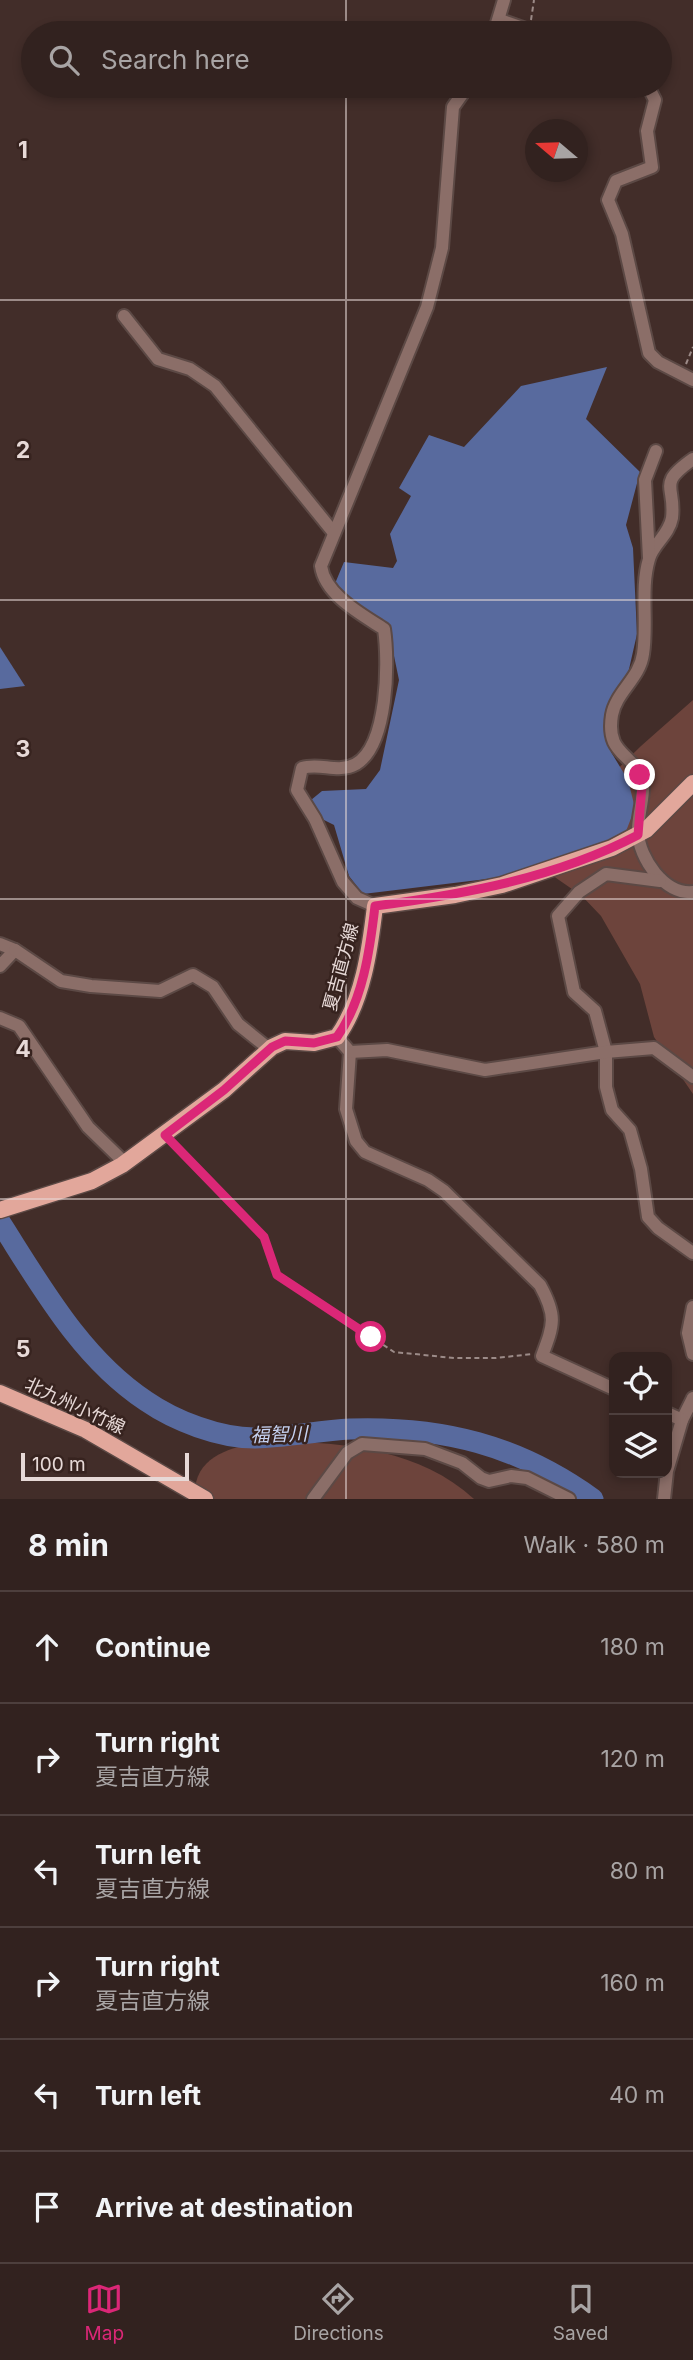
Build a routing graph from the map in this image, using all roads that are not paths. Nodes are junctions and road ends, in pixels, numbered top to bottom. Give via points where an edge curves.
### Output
1 (504, 0) edge
2 (500, 20) edge
3 (459, 98) edge
4 (654, 98) edge
5 (124, 316) dead end
6 (688, 377) edge
7 (656, 451) dead end
8 (693, 459) edge
9 (334, 533) junction
10 (649, 558) junction
11 (693, 783) edge
12 (638, 835) junction
13 (660, 881) junction
14 (693, 892) edge
15 (375, 906) junction
16 (0, 944) edge
17 (15, 950) junction
18 (0, 966) edge
19 (0, 1018) edge
20 (337, 1037) junction
21 (269, 1049) junction
22 (350, 1052) junction
23 (606, 1052) junction
24 (693, 1076) edge
25 (125, 1163) junction
26 (0, 1210) edge
27 (693, 1253) edge
28 (693, 1307) edge
29 (693, 1354) edge
30 (609, 1387) edge
31 (0, 1393) edge
32 (693, 1398) edge
33 (671, 1415) edge
34 (682, 1420) junction
35 (205, 1499) edge
36 (313, 1499) edge
37 (569, 1499) edge
38 (664, 1499) edge

1 - 2 street
3 - 9 street via 453,107 442,248 427,307
4 - 6 street via 647,131 652,167 616,181 608,200 622,234 649,353
5 - 9 street via 158,359 190,369 215,386
7 - 10 street via 645,480
8 - 10 street via 671,479 672,516
9 - 15 street via 321,565 323,578 330,590 384,629 388,677 368,753 340,769 313,764 302,768 297,790 343,882 357,898
10 - 12 street via 643,654 612,715 612,736 621,755 640,775
11 - 12 main road, 夏吉直方線
12 - 13 street
12 - 15 main road, 夏吉直方線 via 502,885
13 - 14 street via 682,893
13 - 23 street via 606,874 579,892 558,916 574,992 595,1011
15 - 20 main road, 夏吉直方線 via 362,975
16 - 17 street
17 - 18 street
17 - 21 street via 61,981 91,986 160,991 193,975 213,987 238,1024
19 - 25 street via 19,1026 88,1127
20 - 21 main road, 夏吉直方線 via 314,1043 285,1041
20 - 22 street
21 - 25 main road via 224,1090
22 - 23 street via 387,1050 485,1070
22 - 30 street via 346,1109 356,1141 365,1153 444,1191 540,1285 551,1304 554,1322 542,1356
23 - 24 street via 654,1048
23 - 27 street via 606,1087 612,1110 630,1130 648,1217
25 - 26 main road via 92,1181
28 - 29 street via 688,1333
31 - 35 main road, 北九州小竹線 via 86,1430
32 - 34 street
33 - 34 street
34 - 38 street
36 - 37 street via 347,1453 362,1444 425,1449 462,1463 489,1481 527,1478

